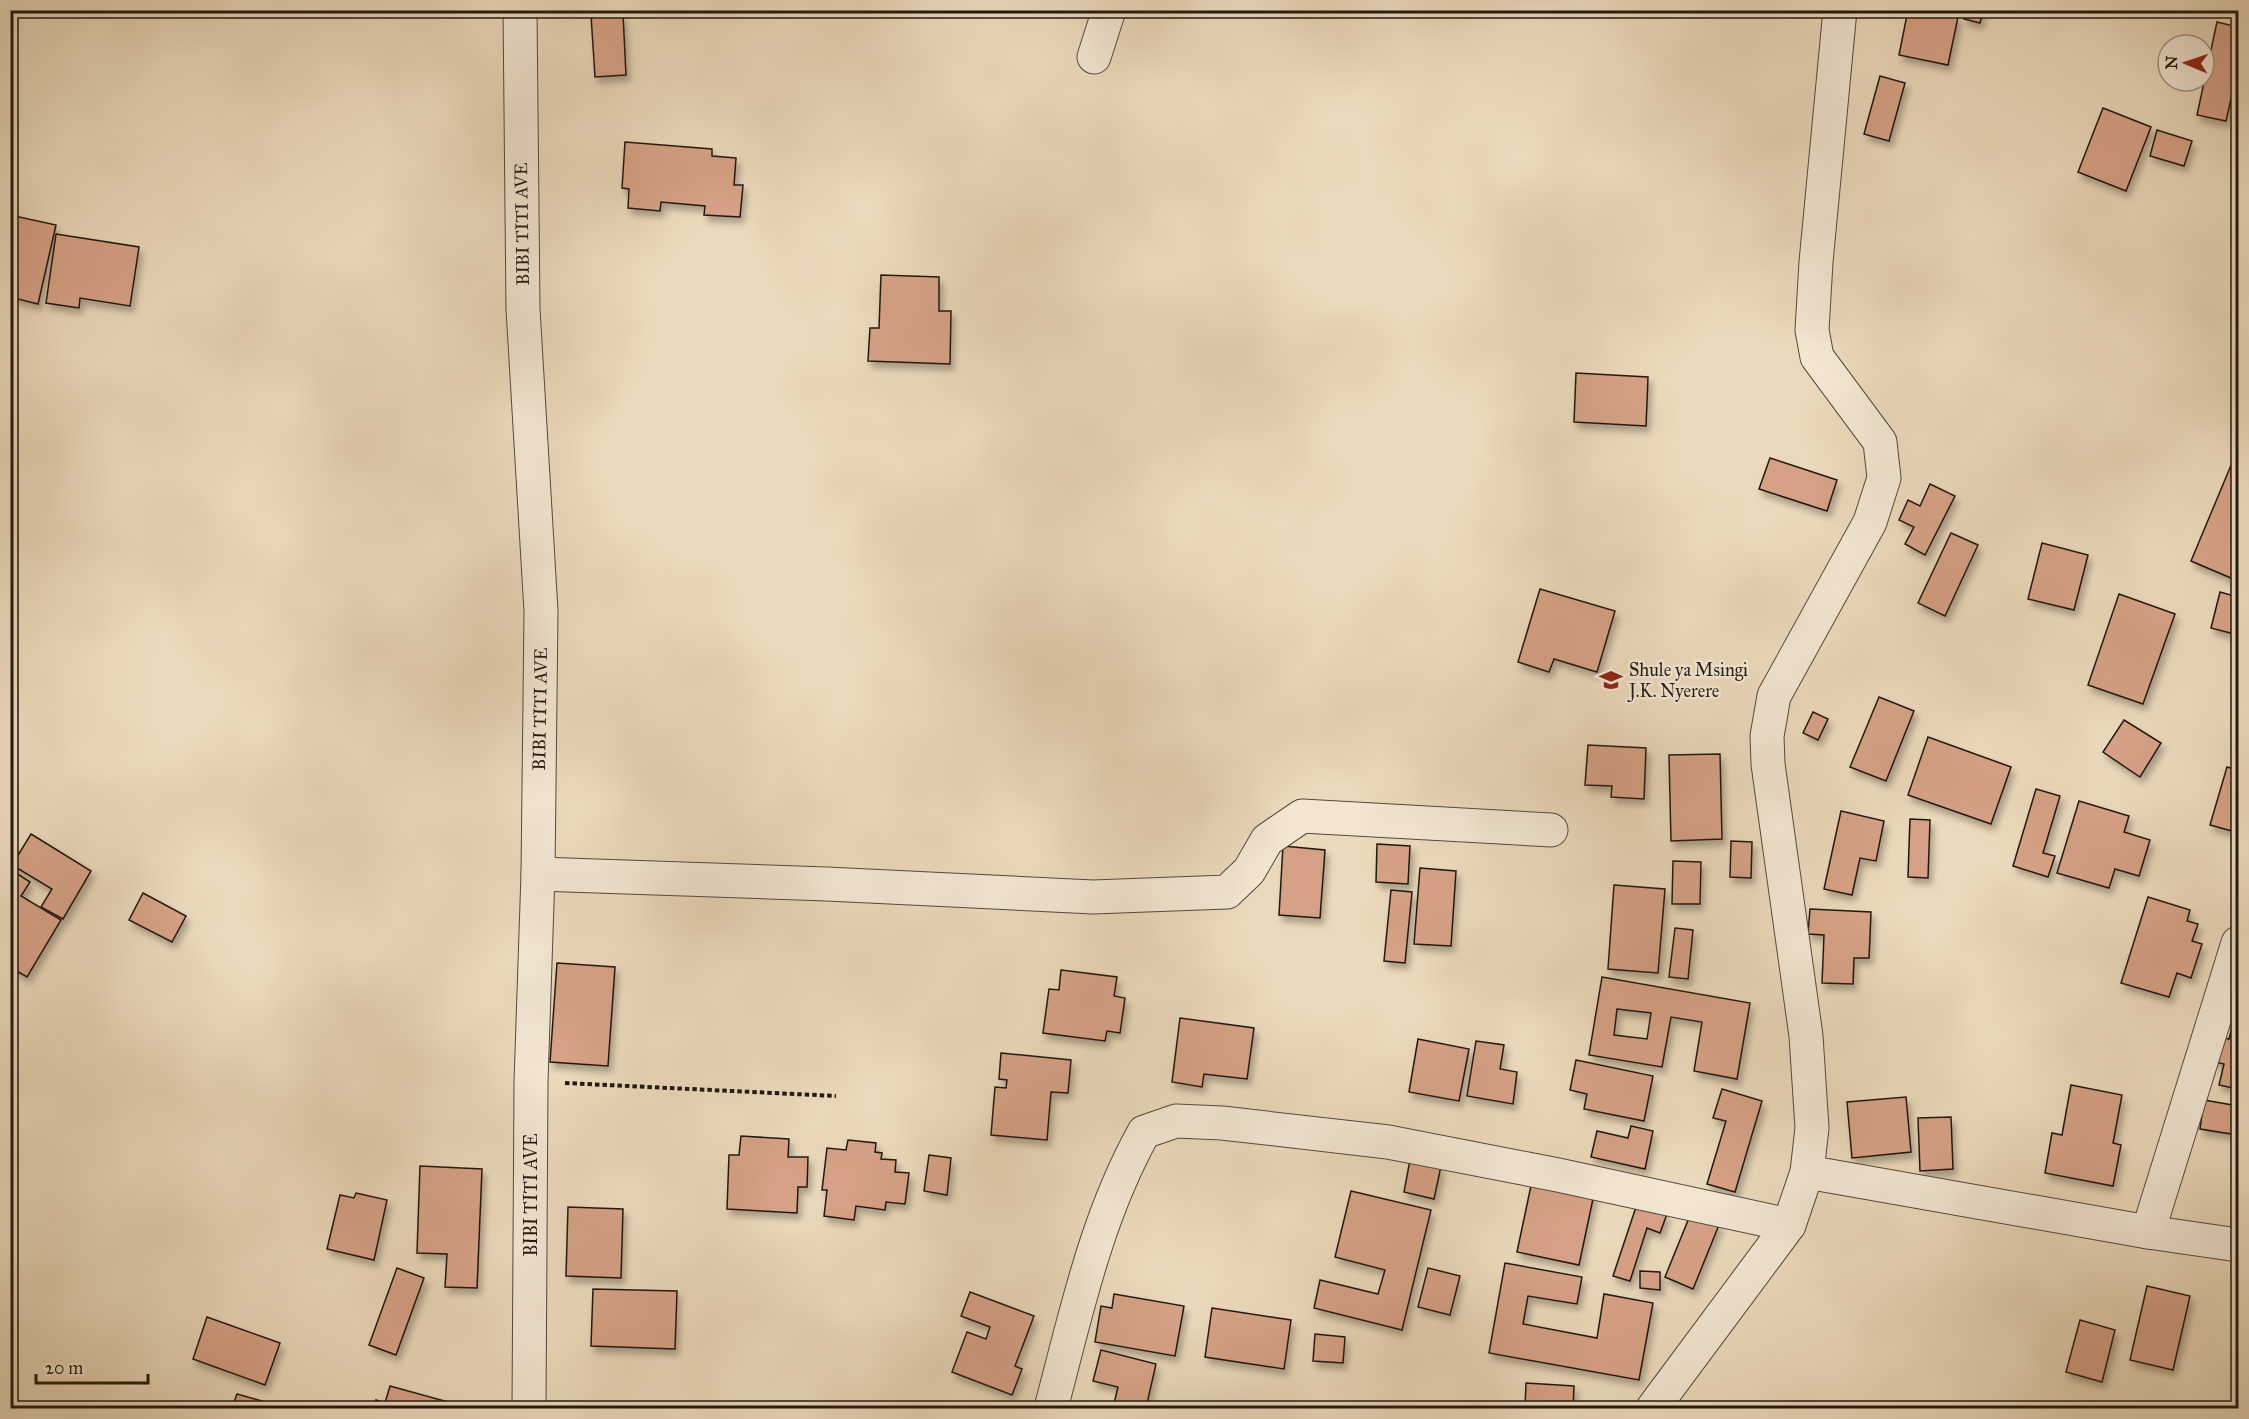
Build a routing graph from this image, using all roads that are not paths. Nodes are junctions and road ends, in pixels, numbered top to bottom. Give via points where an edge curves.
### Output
1 (520, 10) edge
2 (1109, 10) edge
3 (1840, 10) edge
4 (1094, 57) dead end
5 (1551, 830) dead end
6 (538, 874) junction
7 (2238, 943) edge
8 (1807, 1172) junction
9 (1789, 1225) junction
10 (2148, 1232) junction
11 (2238, 1245) edge
12 (529, 1408) edge
13 (1051, 1408) edge
14 (1653, 1408) edge

1 - 6 street, BIBI TITI AVE via 523,309 541,611
2 - 4 street
3 - 8 street via 1812,330 1817,357 1880,442 1884,478 1869,522 1774,696 1767,736 1806,1036 1812,1128
5 - 6 street via 1302,816 1267,840 1249,871 1227,892 1093,897
6 - 12 street, BIBI TITI AVE via 531,1082
7 - 10 street
8 - 9 street
8 - 10 street
9 - 13 street via 1388,1142 1176,1121 1144,1132 1126,1165 1098,1236
9 - 14 street
10 - 11 street

